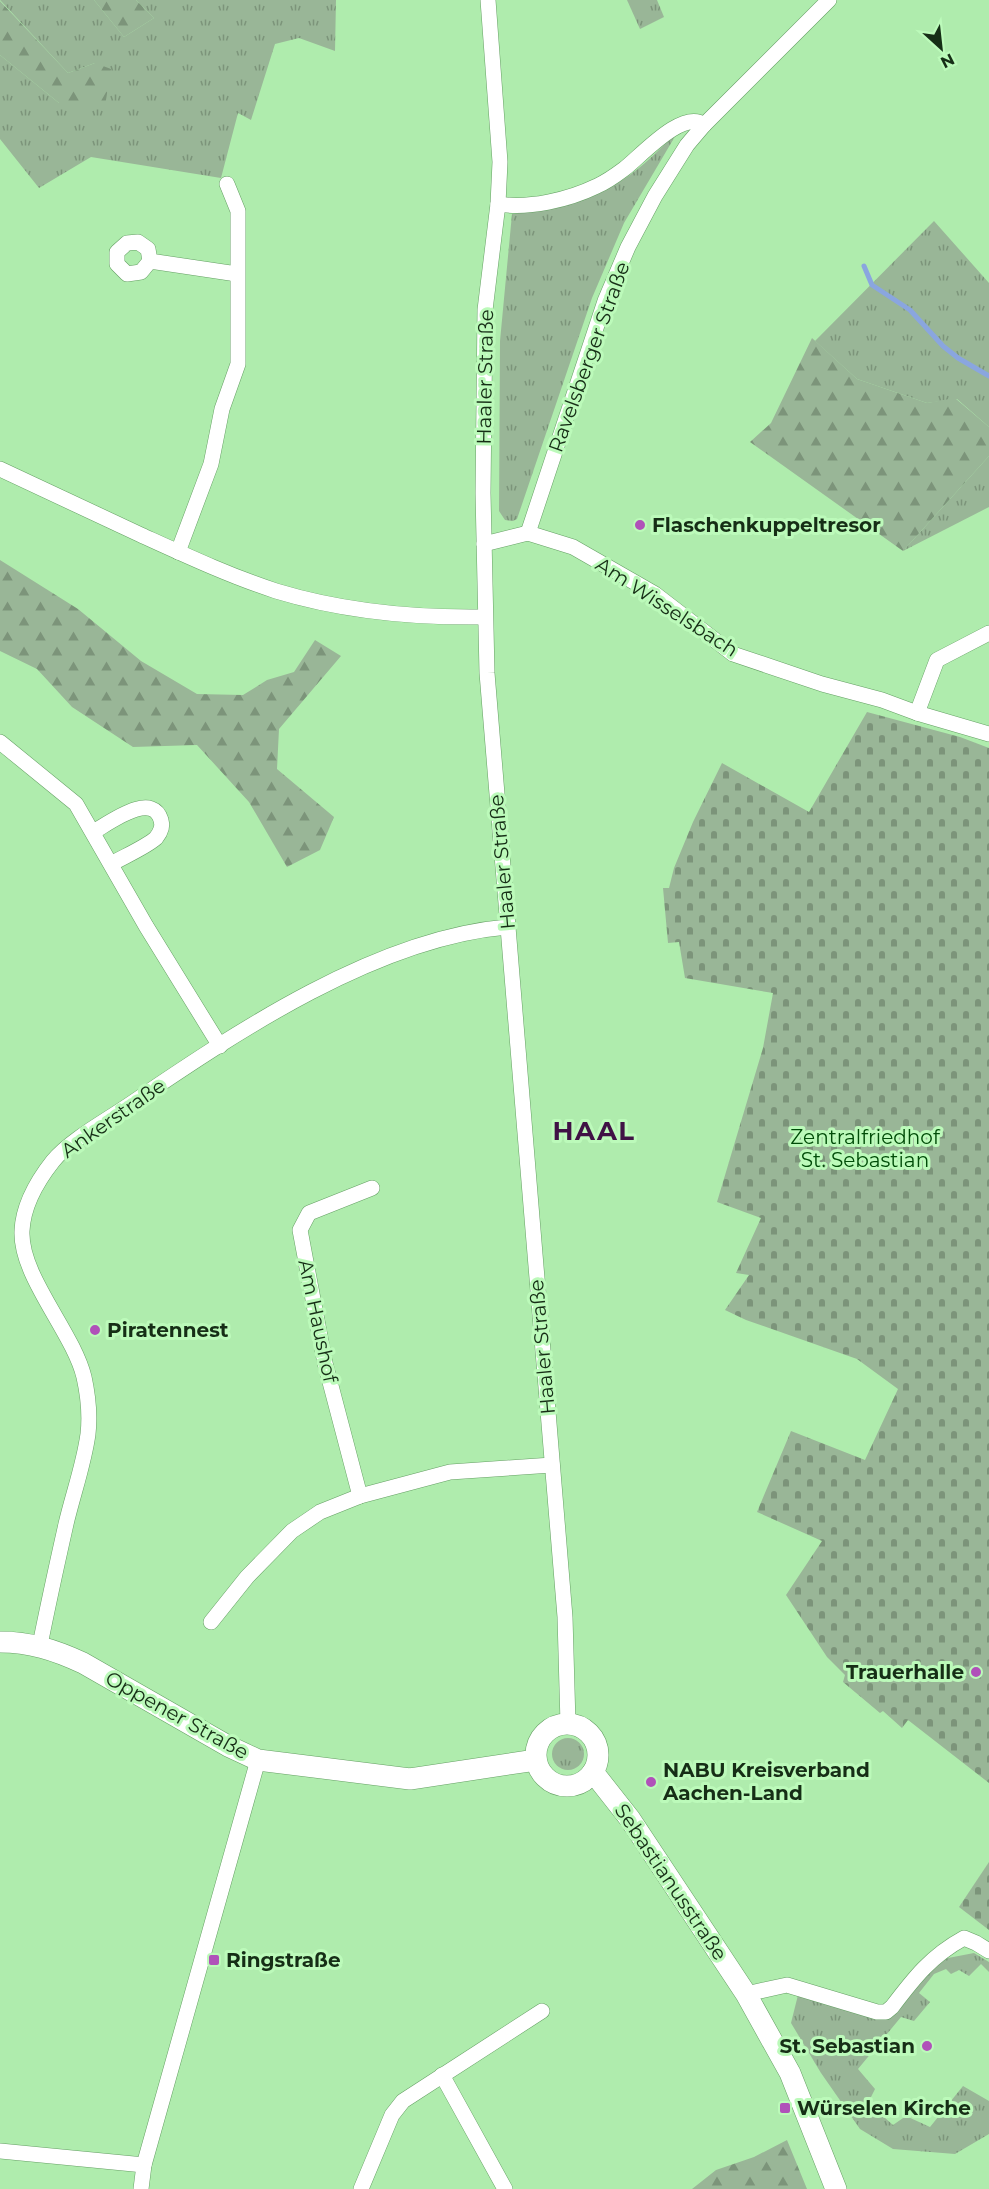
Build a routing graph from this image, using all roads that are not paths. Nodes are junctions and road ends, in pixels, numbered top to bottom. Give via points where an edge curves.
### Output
1 (488, 0) edge
2 (829, 0) edge
3 (704, 125) junction
4 (227, 184) dead end
5 (498, 204) junction
6 (150, 261) dead end
7 (237, 274) junction
8 (0, 469) edge
9 (528, 532) junction
10 (484, 544) junction
11 (178, 552) junction
12 (484, 617) junction
13 (989, 633) edge
14 (917, 713) junction
15 (989, 734) edge
16 (0, 742) edge
17 (93, 832) junction
18 (111, 864) junction
19 (507, 927) junction
20 (220, 1046) junction
21 (372, 1188) dead end
22 (552, 1465) junction
23 (360, 1496) junction
24 (211, 1622) dead end
25 (0, 1642) edge
26 (40, 1645) junction
27 (568, 1724) junction
28 (258, 1760) junction
29 (536, 1760) junction
30 (593, 1772) junction
31 (989, 1952) edge
32 (746, 1994) junction
33 (542, 2011) dead end
34 (442, 2075) junction
35 (0, 2151) edge
36 (144, 2165) junction
37 (141, 2189) edge
38 (361, 2189) edge
39 (505, 2189) edge
40 (836, 2189) edge

1 - 5 street, Haaler Straße via 498,119
2 - 3 street, Ravelsberger Straße
3 - 5 street via 694,121 674,128 624,170 598,186 555,200
3 - 9 street, Ravelsberger Straße via 655,196 604,301
4 - 7 street via 238,212
5 - 10 street, Haaler Straße via 485,310
6 - 7 street
7 - 11 street via 238,364 222,409 211,464
8 - 11 street
9 - 10 street
9 - 14 street, Am Wisselsbach via 573,547 655,594 734,654
10 - 12 street, Haaler Straße
11 - 12 street via 238,578 335,605
12 - 19 street, Haaler Straße
13 - 14 street via 936,660
14 - 15 street, Am Wisselsbach
16 - 17 street via 76,804
17 - 18 street
17 - 18 street via 136,808 147,807 161,821 161,831 155,839
18 - 20 street
19 - 20 street, Ankerstraße via 444,939 352,971
19 - 22 street, Haaler Straße
20 - 26 street, Ankerstraße via 77,1141 54,1160 31,1194 22,1231 26,1256 83,1375 88,1433
21 - 23 street, Am Haushof via 309,1213 300,1230 325,1363
22 - 23 street via 450,1472
22 - 27 street, Haaler Straße via 565,1617
23 - 24 street via 320,1512 292,1531 247,1577
25 - 26 street, Oppener Straße
26 - 28 street, Oppener Straße via 83,1663
27 - 29 street via 544,1735
27 - 30 street via 586,1730 592,1737 598,1754
28 - 29 street, Oppener Straße via 411,1779
28 - 36 street
29 - 30 street via 546,1779 555,1784 576,1784
30 - 32 street, Sebastianusstraße via 630,1819
31 - 32 street via 964,1938 945,1948 886,2012 878,2013 787,1985
32 - 40 street, Sebastianusstraße via 790,2073
33 - 34 street
34 - 38 street via 403,2101 392,2115
34 - 39 street
35 - 36 street
36 - 37 street

